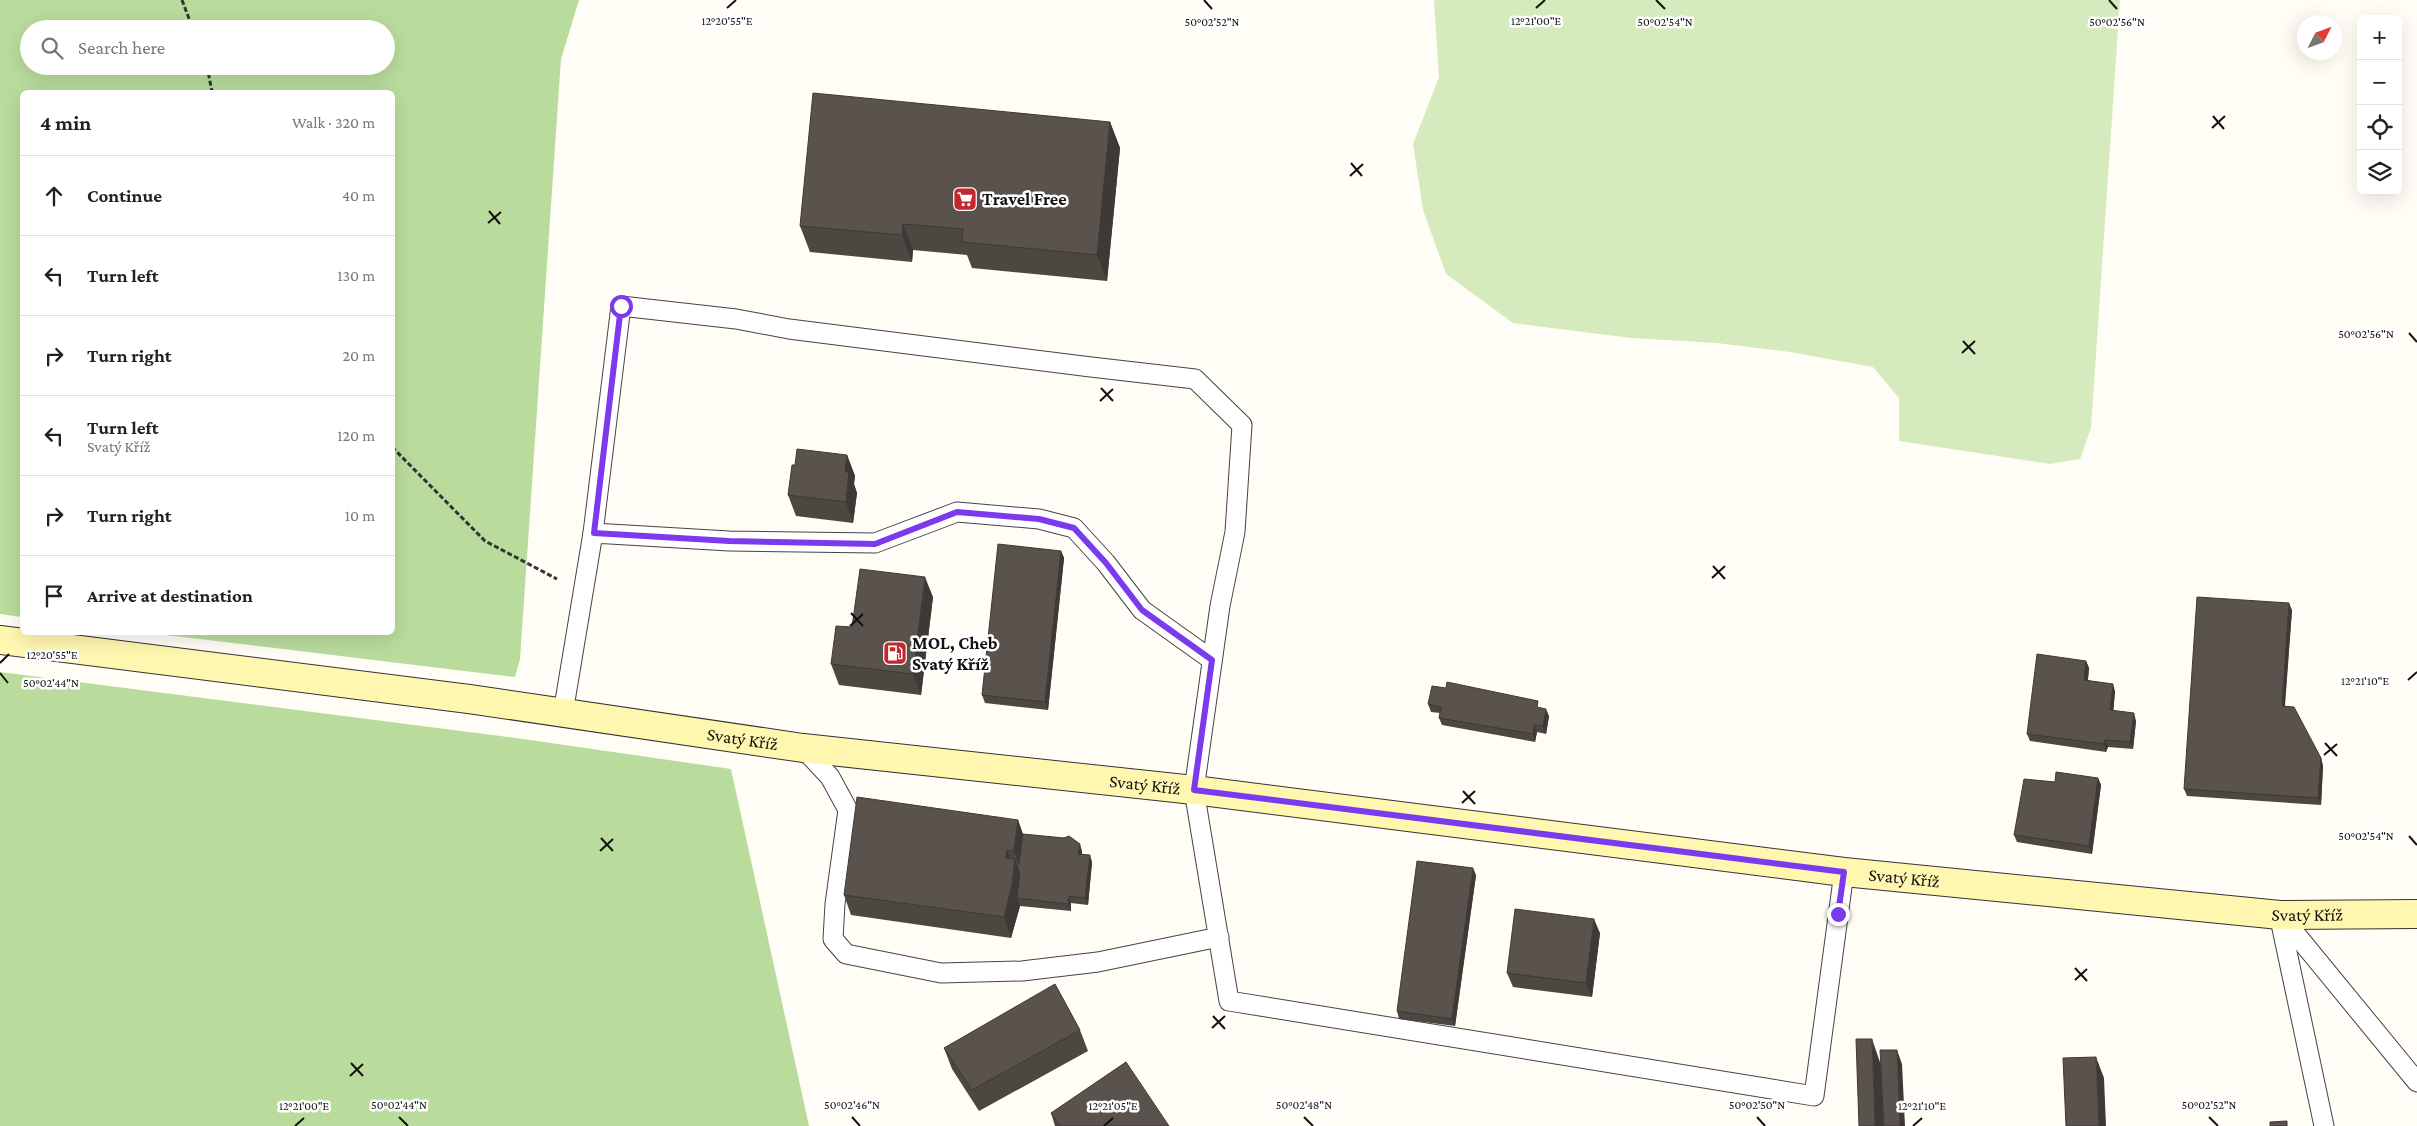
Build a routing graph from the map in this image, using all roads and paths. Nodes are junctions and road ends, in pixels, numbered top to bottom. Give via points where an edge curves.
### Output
1 (182, 0) edge
2 (190, 20) edge
3 (209, 75) edge
4 (212, 90) edge
5 (395, 450) edge
6 (594, 533) junction
7 (583, 594) junction
8 (0, 640) edge
9 (1212, 660) junction
10 (563, 713) junction
11 (802, 748) junction
12 (1194, 790) junction
13 (1844, 872) junction
14 (2417, 914) edge
15 (2280, 915) junction
16 (1219, 937) junction
17 (2417, 1082) edge
18 (2324, 1126) edge

1 - 2 path
3 - 4 path
5 - 7 path via 485,541
6 - 7 lane
6 - 9 lane via 729,541 875,544 957,512 1039,519 1074,528 1142,610
6 - 9 lane via 621,306 1062,364 1195,378 1242,426 1234,532
7 - 10 lane
8 - 10 main road, Svatý Kříž
9 - 12 lane
10 - 11 main road, Svatý Kříž
11 - 12 main road, Svatý Kříž
11 - 16 lane via 830,777 848,810 833,939 846,954 941,973 1022,971 1098,962
12 - 13 main road, Svatý Kříž
12 - 16 lane
13 - 15 main road, Svatý Kříž
13 - 16 lane via 1814,1096 1229,1001
14 - 15 main road, Svatý Kříž
15 - 17 lane
15 - 18 lane

